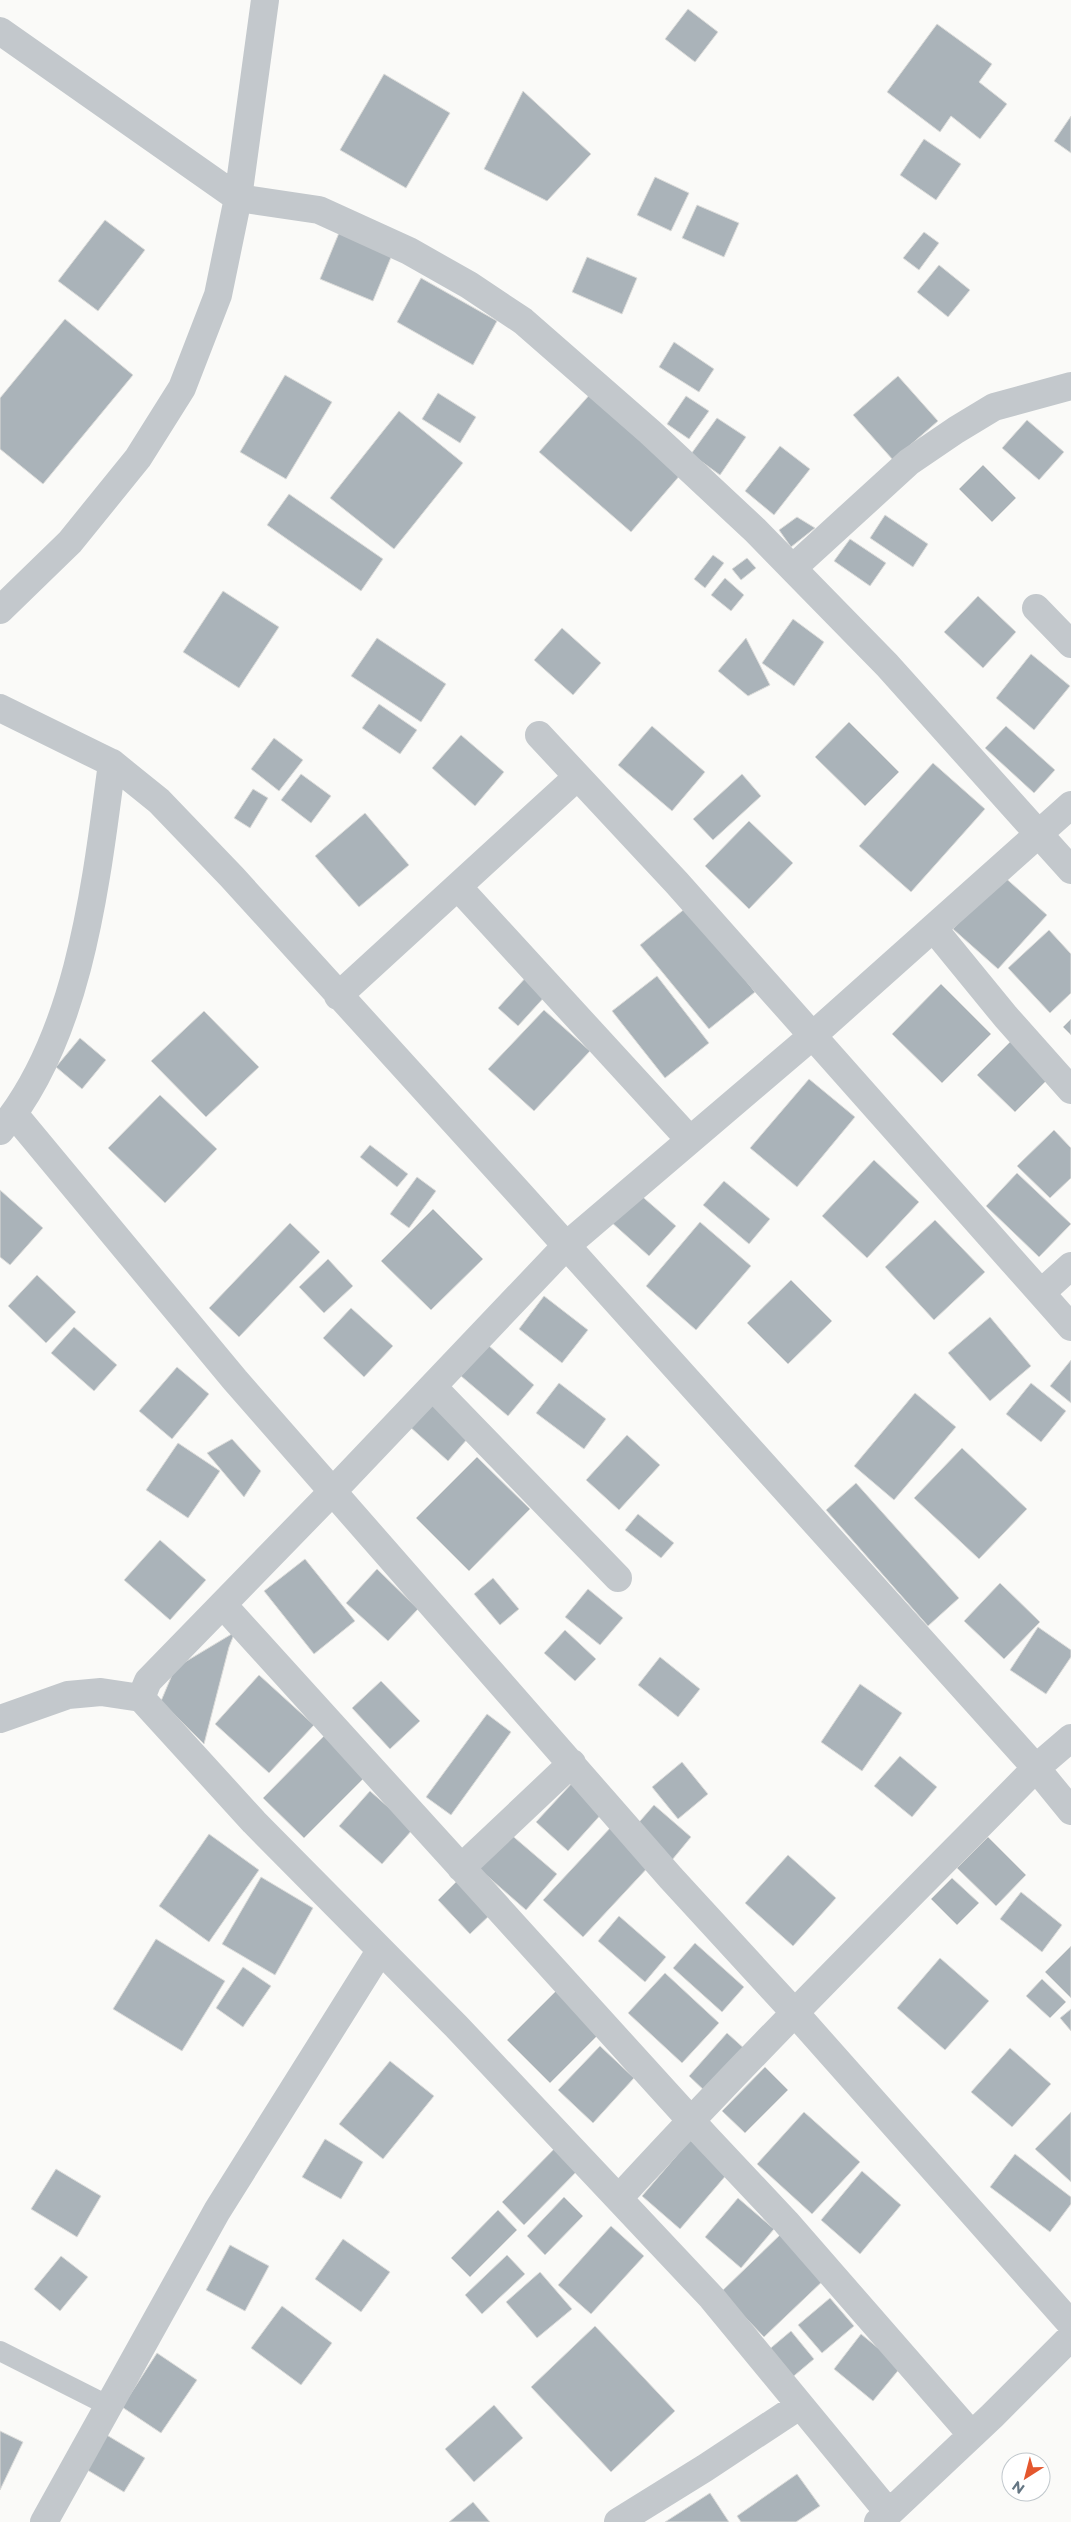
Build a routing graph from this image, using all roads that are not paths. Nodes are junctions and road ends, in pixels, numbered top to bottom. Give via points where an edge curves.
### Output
1 (265, 0) edge
2 (0, 31) edge
3 (238, 198) junction
4 (1071, 386) edge
5 (793, 568) junction
6 (1036, 608) dead end
7 (0, 610) edge
8 (1071, 644) edge
9 (0, 708) edge
10 (539, 735) dead end
11 (112, 763) junction
12 (576, 778) junction
13 (1071, 805) edge
14 (1038, 835) junction
15 (1071, 870) edge
16 (458, 887) junction
17 (934, 928) junction
18 (338, 996) junction
19 (811, 1037) junction
20 (1071, 1090) edge
21 (7, 1123) edge
22 (690, 1140) junction
23 (567, 1246) junction
24 (1071, 1266) edge
25 (1041, 1293) junction
26 (1071, 1327) edge
27 (433, 1387) junction
28 (334, 1492) junction
29 (618, 1578) dead end
30 (223, 1605) junction
31 (141, 1698) junction
32 (0, 1719) edge
33 (1071, 1738) edge
34 (572, 1763) junction
35 (1036, 1768) junction
36 (1071, 1811) edge
37 (461, 1868) junction
38 (380, 1951) junction
39 (795, 2013) junction
40 (691, 2119) junction
41 (619, 2198) junction
42 (1071, 2324) edge
43 (1071, 2337) edge
44 (0, 2351) edge
45 (107, 2405) junction
46 (799, 2406) junction
47 (971, 2434) junction
48 (883, 2517) edge
49 (44, 2522) edge
50 (618, 2522) edge

1 - 3 street
2 - 3 street
3 - 5 street via 319,210 409,251 523,321 650,432
3 - 7 street via 218,295 182,388 138,458 70,542
4 - 5 street via 994,407 956,430 909,462
5 - 14 street via 887,665
6 - 8 street
9 - 11 street
10 - 12 street
11 - 18 street via 172,815
11 - 21 street via 94,898 63,1014 39,1074
12 - 16 street
12 - 19 street via 677,884
13 - 14 street
14 - 15 street
14 - 17 street
16 - 18 street
16 - 22 street
17 - 19 street
17 - 20 street
18 - 23 street
19 - 22 street
19 - 25 street
21 - 28 street
22 - 23 street
23 - 27 street
23 - 35 street
24 - 25 street
25 - 26 street
27 - 28 street
27 - 29 street
28 - 30 street
28 - 34 street
30 - 31 street via 148,1681
30 - 37 street
31 - 32 street via 101,1692 68,1695
31 - 38 street via 254,1822
33 - 35 street
34 - 37 street
34 - 39 street via 671,1878
35 - 36 street
35 - 39 street
37 - 40 street
38 - 41 street
38 - 45 street via 217,2211
39 - 40 street
39 - 42 street
40 - 41 street
40 - 47 street via 786,2222
41 - 46 street via 712,2298
43 - 47 street
44 - 45 lane
45 - 49 street
46 - 48 street
46 - 50 street
47 - 48 street

